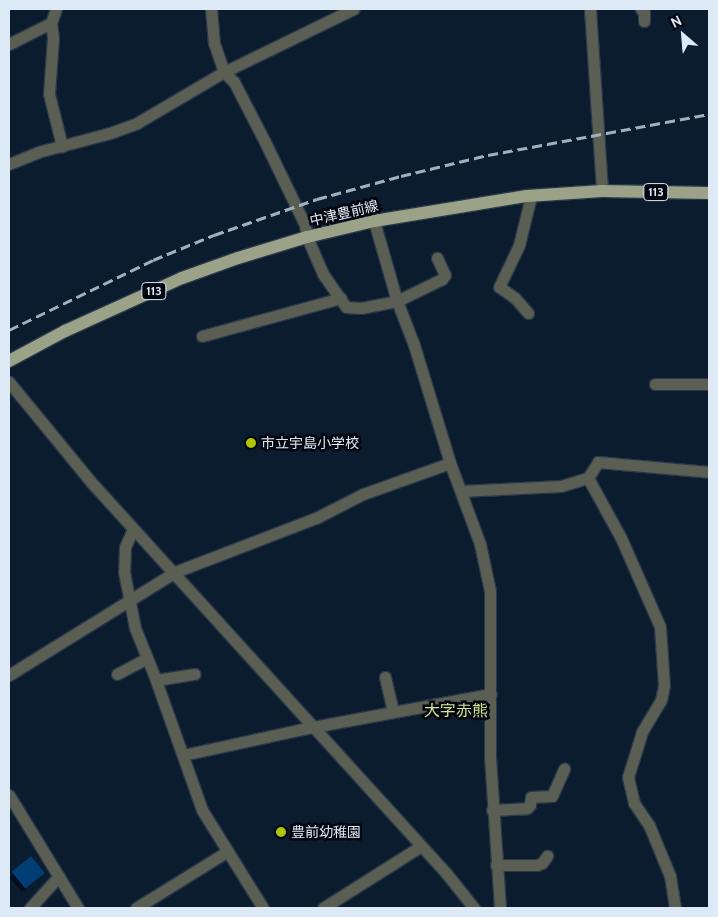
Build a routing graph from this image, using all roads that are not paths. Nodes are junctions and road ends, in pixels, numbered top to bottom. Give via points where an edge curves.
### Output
1 (56, 9) edge
2 (211, 9) edge
3 (353, 9) edge
4 (590, 9) edge
5 (641, 9) edge
6 (644, 21) dead end
7 (51, 23) junction
8 (9, 44) edge
9 (224, 72) junction
10 (62, 146) junction
11 (9, 164) edge
12 (602, 191) junction
13 (709, 193) edge
14 (531, 196) junction
15 (374, 221) junction
16 (307, 237) junction
17 (437, 258) dead end
18 (341, 298) junction
19 (397, 301) junction
20 (528, 313) dead end
21 (202, 336) dead end
22 (9, 361) edge
23 (9, 382) edge
24 (655, 384) dead end
25 (709, 384) edge
26 (450, 464) junction
27 (709, 472) edge
28 (588, 478) junction
29 (461, 491) junction
30 (133, 529) junction
31 (175, 572) junction
32 (130, 598) junction
33 (147, 658) junction
34 (117, 674) dead end
35 (195, 674) dead end
36 (9, 676) edge
37 (385, 677) dead end
38 (156, 680) junction
39 (491, 694) junction
40 (393, 711) junction
41 (314, 727) junction
42 (183, 755) junction
43 (564, 769) dead end
44 (9, 795) edge
45 (492, 810) junction
46 (421, 846) junction
47 (228, 851) junction
48 (547, 856) dead end
49 (496, 866) junction
50 (59, 876) junction
51 (260, 907) edge
52 (30, 908) edge
53 (78, 908) edge
54 (136, 908) edge
55 (323, 908) edge
56 (474, 908) edge
57 (500, 908) edge
58 (675, 908) edge

1 - 7 street
2 - 9 street via 214,42
3 - 9 street
4 - 12 street
5 - 6 street
7 - 8 street
7 - 10 street via 49,94
9 - 10 street via 137,123
9 - 16 street via 234,82 264,140 305,224
10 - 11 street
12 - 13 main road, 中津豊前線 / 113
12 - 14 main road, 中津豊前線 / 113
14 - 15 main road, 中津豊前線 / 113
14 - 20 street via 519,245 499,287
15 - 16 main road, 中津豊前線 / 113
15 - 19 street
16 - 18 street via 323,274
16 - 22 main road, 中津豊前線 / 113 via 182,278 65,331
17 - 19 street via 445,274 442,278
18 - 19 street via 346,307 361,308
18 - 21 street
19 - 26 street via 414,345
23 - 30 street
24 - 25 street
26 - 29 street
26 - 31 street via 363,494 316,518
27 - 28 street via 598,462
28 - 29 street via 561,486
28 - 58 street via 621,538 660,627 664,685 661,700 642,732 628,777 634,802 649,825 670,876
29 - 39 street via 480,544 490,591
30 - 31 street
30 - 32 street via 124,558 125,583
31 - 32 street
31 - 41 street
32 - 33 street via 135,628
32 - 36 street
33 - 34 street
33 - 38 street
35 - 38 street
37 - 40 street
38 - 42 street
39 - 40 street
39 - 45 street
40 - 41 street
41 - 42 street
41 - 46 street
42 - 47 street via 202,810
43 - 45 street via 552,796 531,797 527,808
44 - 50 street
45 - 49 street
46 - 55 street
46 - 56 street
47 - 51 street
47 - 54 street
48 - 49 street via 537,865
49 - 57 street
50 - 52 street
50 - 53 street

